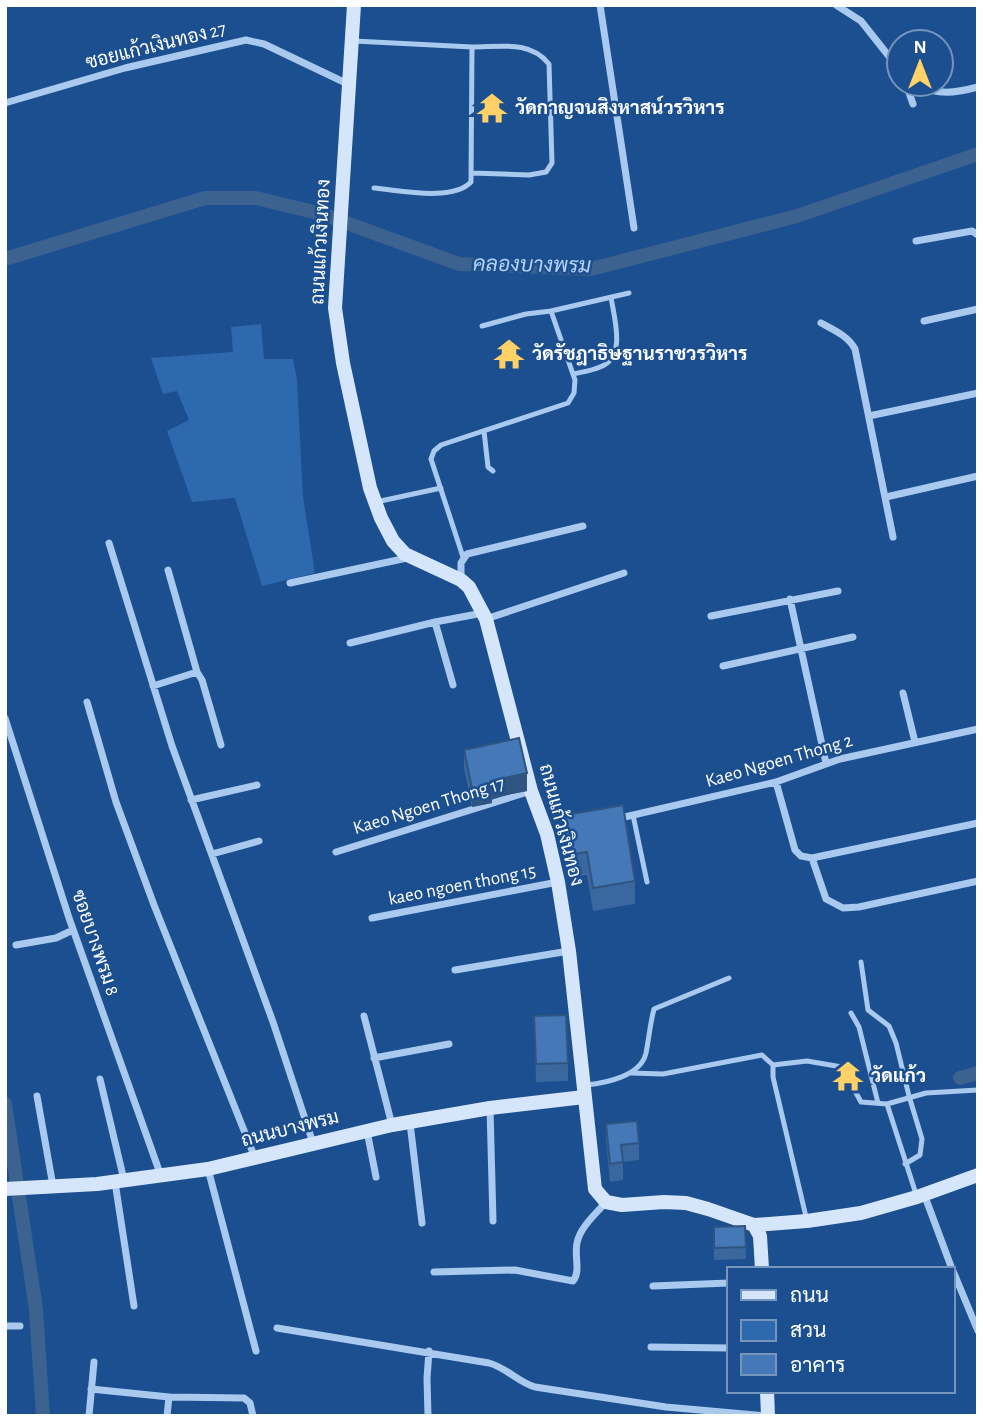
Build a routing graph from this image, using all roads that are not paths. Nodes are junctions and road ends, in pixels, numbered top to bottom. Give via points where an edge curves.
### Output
1 (355, 5) edge
2 (600, 5) edge
3 (839, 6) edge
4 (353, 40) junction
5 (472, 47) junction
6 (885, 51) edge
7 (350, 85) junction
8 (978, 87) edge
9 (955, 93) edge
10 (911, 98) edge
11 (5, 103) edge
12 (913, 104) dead end
13 (472, 173) junction
14 (374, 188) dead end
15 (634, 228) dead end
16 (978, 235) edge
17 (916, 241) dead end
18 (629, 293) dead end
19 (611, 297) junction
20 (978, 309) edge
21 (551, 312) junction
22 (923, 321) dead end
23 (821, 323) dead end
24 (482, 326) dead end
25 (573, 374) junction
26 (978, 393) edge
27 (869, 416) junction
28 (484, 431) junction
29 (493, 471) dead end
30 (978, 477) edge
31 (441, 488) junction
32 (886, 497) junction
33 (376, 502) junction
34 (583, 526) dead end
35 (893, 537) dead end
36 (109, 543) dead end
37 (411, 557) junction
38 (463, 557) junction
39 (168, 570) dead end
40 (624, 573) dead end
41 (460, 580) junction
42 (290, 583) dead end
43 (838, 591) dead end
44 (790, 599) junction
45 (484, 616) junction
46 (711, 616) dead end
47 (435, 622) junction
48 (853, 638) dead end
49 (350, 643) dead end
50 (800, 648) junction
51 (723, 666) dead end
52 (197, 672) junction
53 (453, 685) dead end
54 (153, 686) junction
55 (903, 693) dead end
56 (87, 702) dead end
57 (5, 718) edge
58 (978, 729) edge
59 (915, 742) junction
60 (222, 745) dead end
61 (826, 763) junction
62 (776, 782) junction
63 (257, 785) dead end
64 (531, 791) junction
65 (191, 800) junction
66 (633, 815) junction
67 (607, 821) edge
68 (978, 823) edge
69 (259, 841) dead end
70 (336, 852) dead end
71 (212, 854) junction
72 (812, 859) junction
73 (978, 881) edge
74 (647, 882) dead end
75 (558, 883) junction
76 (372, 918) dead end
77 (73, 930) junction
78 (16, 945) dead end
79 (569, 951) junction
80 (860, 962) dead end
81 (455, 970) dead end
82 (729, 978) dead end
83 (851, 1013) dead end
84 (364, 1016) dead end
85 (449, 1044) dead end
86 (374, 1058) junction
87 (773, 1065) junction
88 (631, 1073) junction
89 (100, 1079) dead end
90 (978, 1090) edge
91 (583, 1091) junction
92 (37, 1096) dead end
93 (909, 1096) junction
94 (878, 1103) junction
95 (887, 1104) junction
96 (490, 1108) junction
97 (410, 1122) junction
98 (392, 1125) junction
99 (367, 1130) junction
100 (313, 1143) junction
101 (255, 1158) junction
102 (905, 1164) junction
103 (208, 1169) junction
104 (978, 1175) edge
105 (161, 1176) junction
106 (376, 1177) dead end
107 (120, 1181) junction
108 (53, 1186) junction
109 (15, 1189) edge
110 (921, 1196) junction
111 (606, 1202) junction
112 (494, 1221) dead end
113 (807, 1221) junction
114 (422, 1223) dead end
115 (754, 1225) junction
116 (762, 1267) edge
117 (952, 1267) edge
118 (433, 1272) dead end
119 (955, 1275) edge
120 (727, 1283) edge
121 (653, 1286) dead end
122 (134, 1306) dead end
123 (5, 1326) edge
124 (20, 1326) dead end
125 (277, 1328) dead end
126 (978, 1331) edge
127 (651, 1347) dead end
128 (727, 1348) edge
129 (256, 1351) dead end
130 (429, 1351) junction
131 (94, 1362) dead end
132 (92, 1389) junction
133 (767, 1393) edge
134 (169, 1397) junction
135 (89, 1416) edge
136 (167, 1416) edge
137 (254, 1416) edge
138 (428, 1416) edge
139 (767, 1416) edge

1 - 4 street, ถนนแก้วเงินทอง
2 - 15 street
3 - 6 street via 861,21
4 - 5 lane
4 - 7 street, ถนนแก้วเงินทอง
5 - 13 lane
5 - 13 lane via 524,47 540,53 548,64 552,163 546,172 529,175
7 - 11 street, ซอยแก้วเงินทอง 27 via 246,40 125,68
7 - 33 street, ถนนแก้วเงินทอง via 335,308 343,363
8 - 9 street
10 - 12 street
13 - 14 lane via 464,189 444,194
16 - 17 street via 972,231
18 - 19 lane
19 - 21 lane
19 - 25 lane via 617,348 602,367
20 - 22 street
21 - 24 lane
21 - 25 lane
23 - 27 street via 852,342
25 - 28 lane via 574,393 568,403
26 - 27 street
27 - 32 street
28 - 29 lane via 488,467
28 - 31 lane via 434,451 431,459
30 - 32 street
31 - 33 lane
31 - 38 lane
32 - 35 street
33 - 37 street, ถนนแก้วเงินทอง via 393,541
34 - 38 street via 475,550
36 - 54 street
37 - 41 street, ถนนแก้วเงินทอง
37 - 42 street
38 - 41 street
39 - 52 street
40 - 45 street
41 - 45 street, ถนนแก้วเงินทอง via 469,587
43 - 44 street
44 - 46 street
44 - 50 street
45 - 47 street
45 - 64 street, ถนนแก้วเงินทอง
47 - 49 street
47 - 53 street
48 - 50 street
50 - 51 street
50 - 61 street
52 - 54 street
52 - 60 street
54 - 65 street
55 - 59 street
56 - 101 street via 116,802
57 - 77 street, ซอยบางพรม 8
58 - 59 street, Kaeo Ngoen Thong 2
59 - 61 street, Kaeo Ngoen Thong 2
61 - 62 street, Kaeo Ngoen Thong 2
62 - 66 street, Kaeo Ngoen Thong 2
62 - 72 street via 795,850
63 - 65 street
64 - 70 street, Kaeo Ngoen Thong 17
64 - 75 street, ถนนแก้วเงินทอง via 551,834
65 - 71 street
66 - 67 street, Kaeo Ngoen Thong 2
66 - 74 lane
68 - 72 street
69 - 71 street
71 - 100 street
72 - 73 street via 826,898 843,908
75 - 76 street, kaeo ngoen thong 15
75 - 79 street, ถนนแก้วเงินทอง
77 - 78 street
77 - 105 street, ซอยบางพรม 8
79 - 81 street
79 - 91 street, ถนนแก้วเงินทอง
80 - 93 lane via 868,1010 889,1026
82 - 88 lane via 654,1009 646,1055
83 - 94 lane via 859,1027
84 - 86 street
85 - 86 street
86 - 98 street
87 - 88 lane via 762,1055 663,1074
87 - 94 lane via 807,1061 842,1067 861,1102
87 - 113 lane
88 - 91 lane
89 - 107 street
90 - 93 lane
91 - 96 street, ถนนบางพรม
91 - 111 street, ถนนแก้วเงินทอง via 592,1180
92 - 108 street
93 - 95 lane
93 - 102 lane via 922,1148 920,1155
94 - 95 lane
95 - 102 lane
96 - 97 street, ถนนบางพรม
96 - 112 street
97 - 98 street, ถนนบางพรม
97 - 114 street
98 - 99 street, ถนนบางพรม
99 - 100 street, ถนนบางพรม
99 - 106 street
100 - 101 street, ถนนบางพรม
101 - 103 street, ถนนบางพรม
102 - 110 lane
103 - 105 street, ถนนบางพรม
103 - 129 street
104 - 110 street
105 - 107 street, ถนนบางพรม
107 - 108 street, ถนนบางพรม
107 - 122 street
108 - 109 street, ถนนบางพรม
110 - 113 street via 861,1213
110 - 117 street
111 - 115 street via 686,1203
111 - 118 street via 579,1234 578,1273 573,1281 515,1270
113 - 115 street
115 - 116 street via 760,1236
119 - 126 street
120 - 121 street
123 - 124 street
125 - 130 street
127 - 128 street
130 - 138 street
130 - 139 street via 500,1366 535,1387 666,1407
131 - 132 street
132 - 134 street
132 - 135 street
133 - 139 street
134 - 136 street
134 - 137 street via 244,1398

